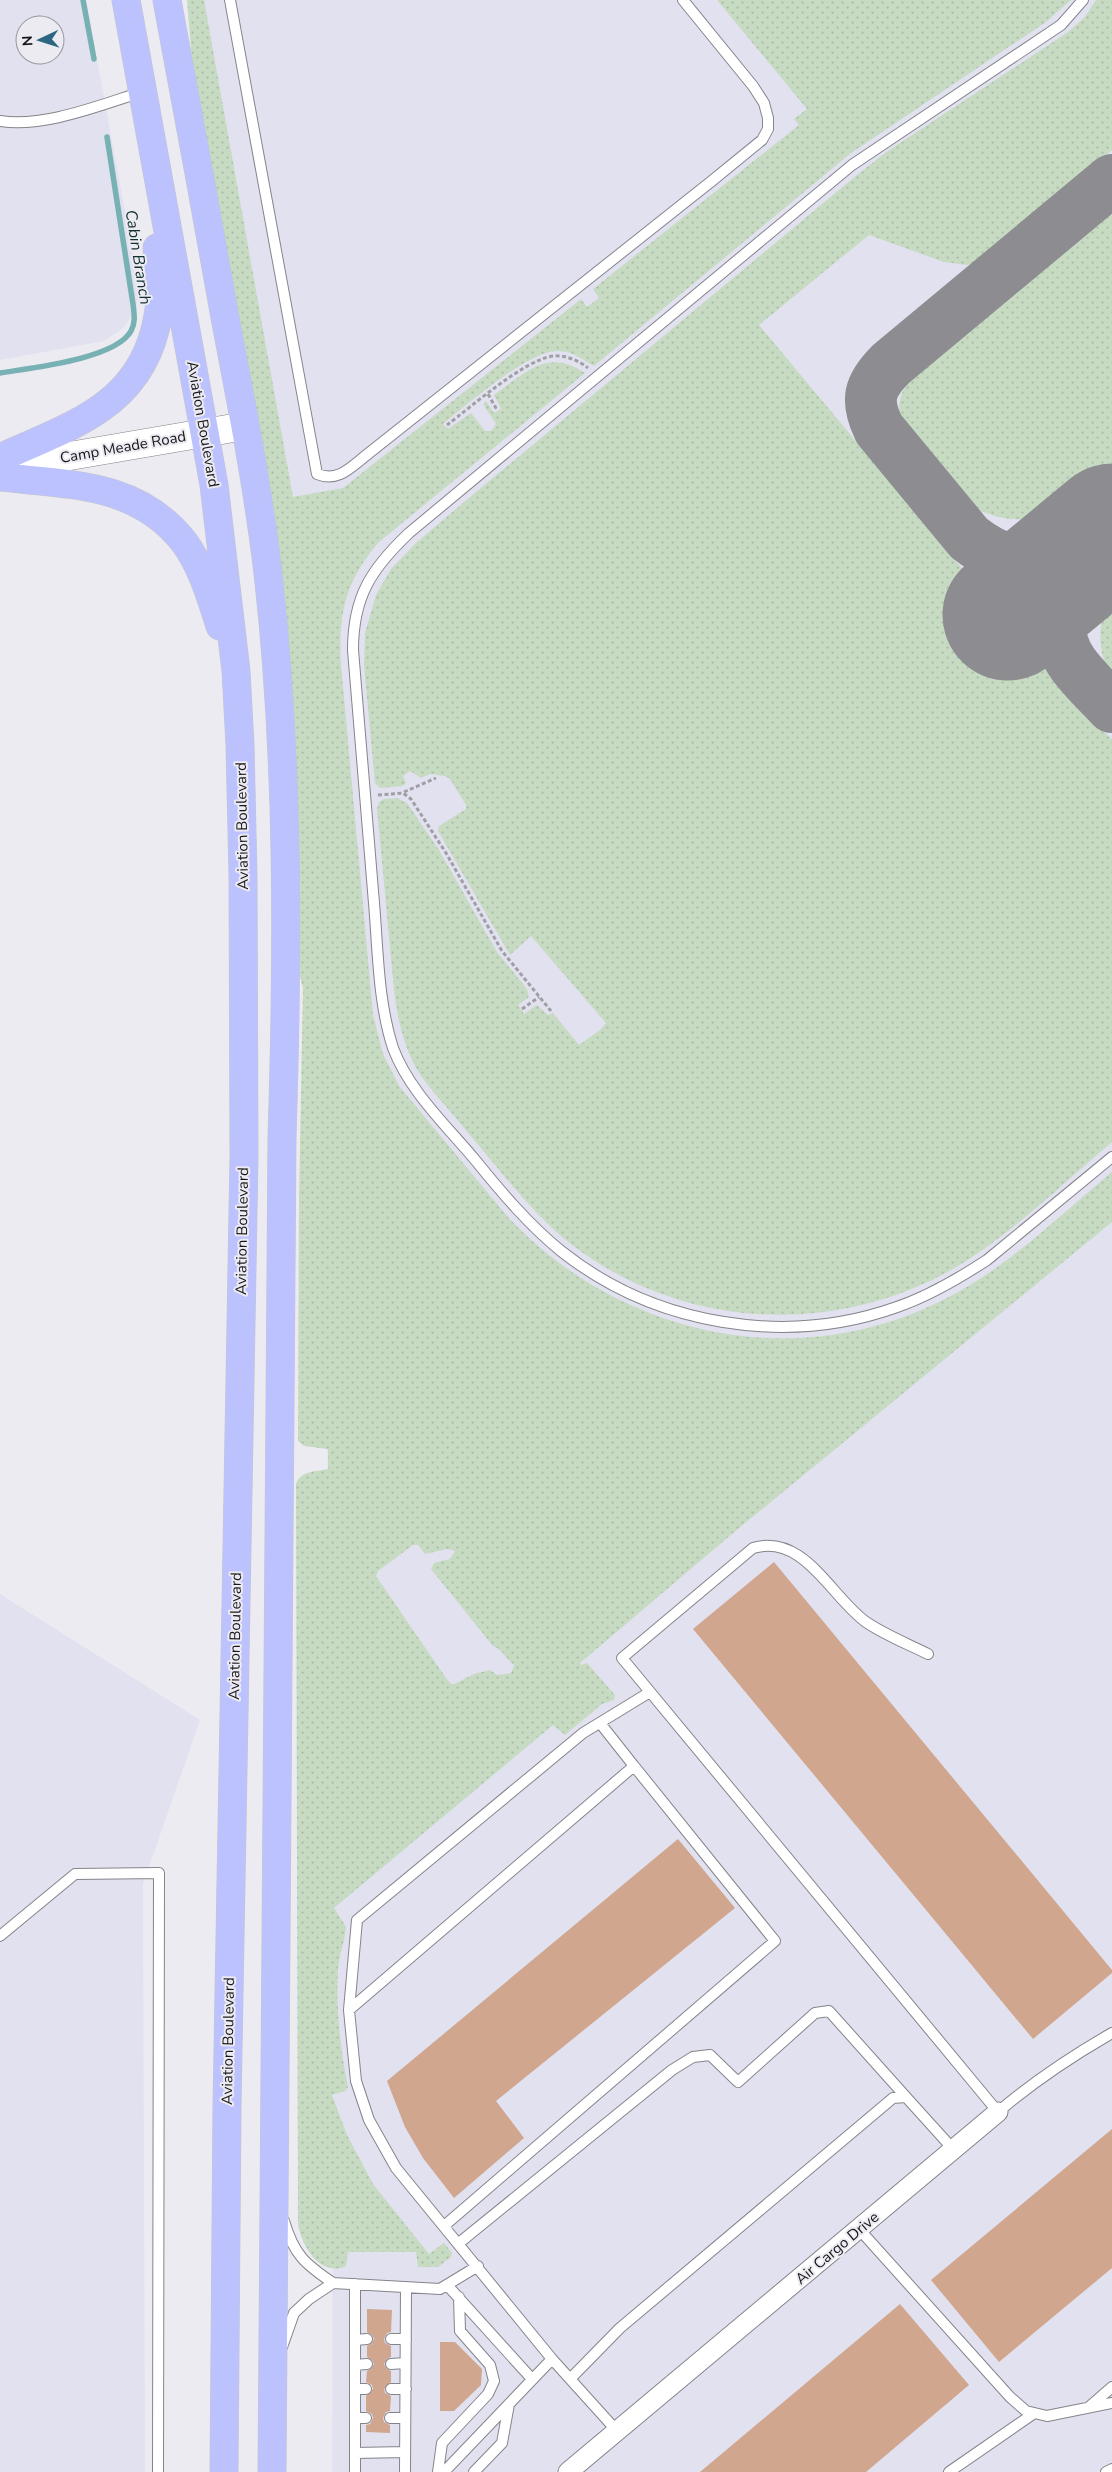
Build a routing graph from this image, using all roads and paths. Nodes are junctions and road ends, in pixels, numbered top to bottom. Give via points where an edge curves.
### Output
1 (126, 0) edge
2 (167, 0) edge
3 (230, 0) edge
4 (683, 0) edge
5 (1083, 0) edge
6 (143, 92) junction
7 (0, 121) edge
8 (152, 141) junction
9 (598, 376) junction
10 (488, 394) junction
11 (497, 410) dead end
12 (447, 425) dead end
13 (245, 426) junction
14 (206, 432) junction
15 (0, 458) edge
16 (0, 468) edge
17 (0, 477) edge
18 (236, 671) junction
19 (436, 778) dead end
20 (403, 793) junction
21 (365, 796) junction
22 (539, 997) junction
23 (522, 1009) dead end
24 (551, 1011) dead end
25 (1112, 1157) edge
26 (928, 1654) dead end
27 (650, 1692) junction
28 (600, 1723) junction
29 (634, 1766) junction
30 (0, 1936) edge
31 (349, 2010) junction
32 (1112, 2033) edge
33 (906, 2097) junction
34 (998, 2112) junction
35 (954, 2149) junction
36 (273, 2179) junction
37 (444, 2226) junction
38 (859, 2229) junction
39 (459, 2244) junction
40 (478, 2266) junction
41 (333, 2283) junction
42 (355, 2284) junction
43 (448, 2284) junction
44 (406, 2287) junction
45 (459, 2297) junction
46 (367, 2339) dead end
47 (391, 2339) dead end
48 (406, 2339) junction
49 (355, 2340) junction
50 (552, 2359) junction
51 (405, 2363) junction
52 (367, 2364) dead end
53 (391, 2364) dead end
54 (355, 2365) junction
55 (272, 2376) junction
56 (532, 2379) junction
57 (570, 2379) junction
58 (1112, 2387) edge
59 (391, 2388) dead end
60 (406, 2388) junction
61 (355, 2389) junction
62 (366, 2389) dead end
63 (510, 2403) junction
64 (1112, 2404) edge
65 (1086, 2409) junction
66 (1033, 2414) junction
67 (354, 2418) junction
68 (366, 2418) dead end
69 (390, 2418) dead end
70 (405, 2418) junction
71 (617, 2431) junction
72 (406, 2452) junction
73 (355, 2453) junction
74 (223, 2469) edge
75 (1112, 2469) edge
76 (158, 2472) edge
77 (272, 2472) edge
78 (355, 2472) edge
79 (405, 2472) edge
80 (438, 2472) edge
81 (444, 2472) edge
82 (474, 2472) edge
83 (568, 2472) edge
84 (950, 2472) edge
85 (1106, 2472) edge

1 - 6 main road, Aviation Boulevard
2 - 13 main road
3 - 4 lane via 317,474 326,478 353,466 764,137 768,123 764,103
5 - 9 lane via 1061,25 852,165
6 - 7 lane via 73,113 22,123
6 - 8 main road, Aviation Boulevard
8 - 14 main road, Aviation Boulevard
8 - 15 main road via 159,273 158,314 152,342 139,368 118,395 97,413
9 - 10 path via 577,360 551,356 534,363
9 - 21 lane via 409,533 367,582 357,608 353,633
10 - 11 path
10 - 12 path
13 - 14 main road, Camp Meade Road
13 - 36 main road via 268,572 276,661 285,880
14 - 16 main road, Camp Meade Road
14 - 18 main road, Aviation Boulevard via 222,539
17 - 18 main road via 104,490 128,497 166,524 184,543 197,564
18 - 74 main road, Aviation Boulevard via 242,807 244,1156
19 - 20 path
20 - 21 path
20 - 22 path via 411,799 446,853 502,951
21 - 25 lane via 383,1000 389,1034 402,1067 421,1095 536,1229 577,1262 621,1290 687,1314 756,1326 826,1324 878,1313 926,1295 986,1260
22 - 23 path
22 - 24 path
26 - 27 lane via 868,1623 851,1610 801,1556 767,1544 753,1548 622,1658
27 - 28 lane
27 - 34 lane
28 - 29 lane
28 - 31 lane via 583,1733 357,1920
29 - 31 lane
29 - 37 lane via 775,1941
30 - 76 lane via 75,1874 159,1873
31 - 37 lane via 356,2081 369,2120 396,2168
32 - 34 lane, Air Cargo Drive via 1085,2048
33 - 35 lane
33 - 39 lane via 829,2011 815,2013 738,2082 710,2055 693,2057 672,2070
33 - 57 lane via 893,2098 620,2328
34 - 35 street, Air Cargo Drive
35 - 38 street, Air Cargo Drive
36 - 41 lane via 290,2242 306,2265
36 - 55 main road
37 - 39 lane
38 - 66 lane via 1010,2397
38 - 71 street, Air Cargo Drive
39 - 40 lane
40 - 43 lane
40 - 50 lane
41 - 42 lane
41 - 55 lane via 294,2313
42 - 44 lane
42 - 49 lane
43 - 44 lane via 440,2289
43 - 45 lane
44 - 48 lane
45 - 56 lane
45 - 80 lane via 460,2331 490,2365 494,2381 488,2394 442,2444
46 - 49 lane
47 - 48 lane
48 - 51 lane
49 - 54 lane
50 - 56 lane
50 - 57 lane
51 - 53 lane
51 - 60 lane
52 - 54 lane
54 - 61 lane
55 - 77 main road
56 - 63 lane
57 - 71 lane
58 - 65 lane
59 - 60 lane
60 - 70 lane
61 - 62 lane
61 - 67 lane
63 - 81 lane
63 - 82 lane via 502,2442
64 - 65 lane
65 - 66 lane via 1047,2416
66 - 84 lane
67 - 68 lane
67 - 73 lane
69 - 70 lane
70 - 72 lane
71 - 83 street, Air Cargo Drive
72 - 73 lane
72 - 79 lane
73 - 78 lane
75 - 85 lane

